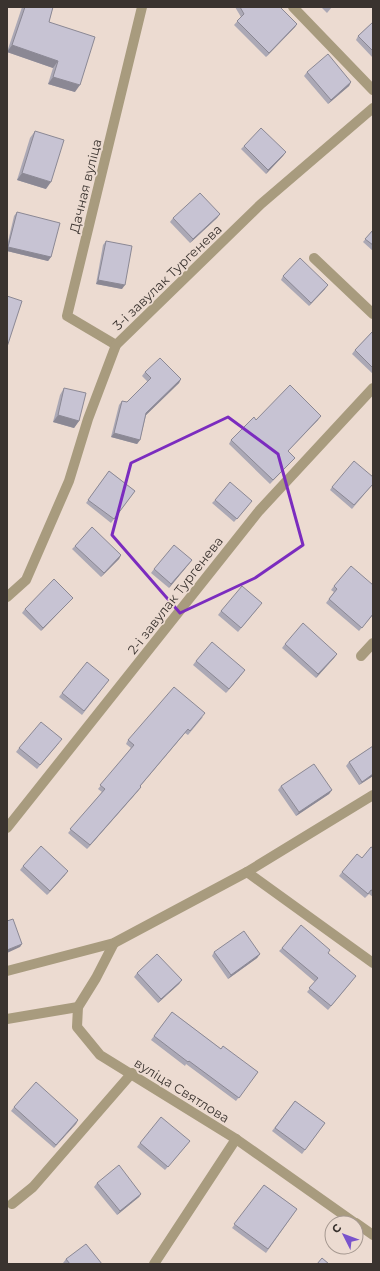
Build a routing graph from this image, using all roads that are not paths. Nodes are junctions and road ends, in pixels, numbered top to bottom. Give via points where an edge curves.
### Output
1 (142, 7) edge
2 (293, 7) edge
3 (373, 90) edge
4 (373, 108) edge
5 (314, 258) dead end
6 (373, 314) edge
7 (116, 345) junction
8 (373, 388) edge
9 (7, 597) edge
10 (373, 643) edge
11 (361, 656) dead end
12 (373, 795) edge
13 (7, 828) edge
14 (247, 872) junction
15 (114, 943) junction
16 (373, 963) edge
17 (7, 971) edge
18 (78, 1007) junction
19 (7, 1019) edge
20 (132, 1074) junction
21 (236, 1139) junction
22 (12, 1204) dead end
23 (345, 1215) edge
24 (364, 1229) edge
25 (373, 1235) edge
26 (154, 1264) edge

1 - 7 street, Дачная вуліца via 67,316
2 - 3 street
4 - 7 street, 3-і завулак Тургенева via 261,204
5 - 6 street
7 - 9 street, 3-і завулак Тургенева via 88,419 70,481 26,580
8 - 13 street, 2-і завулак Тургенева via 258,511
10 - 11 street
12 - 14 street
14 - 15 street
14 - 16 street
15 - 17 street
15 - 18 street, вуліца Святлова
18 - 19 street
18 - 20 street, вуліца Святлова via 77,1027 100,1055
20 - 21 street, вуліца Святлова
20 - 22 street via 33,1187
21 - 23 street, вуліца Святлова
21 - 26 street
24 - 25 street, вуліца Святлова

